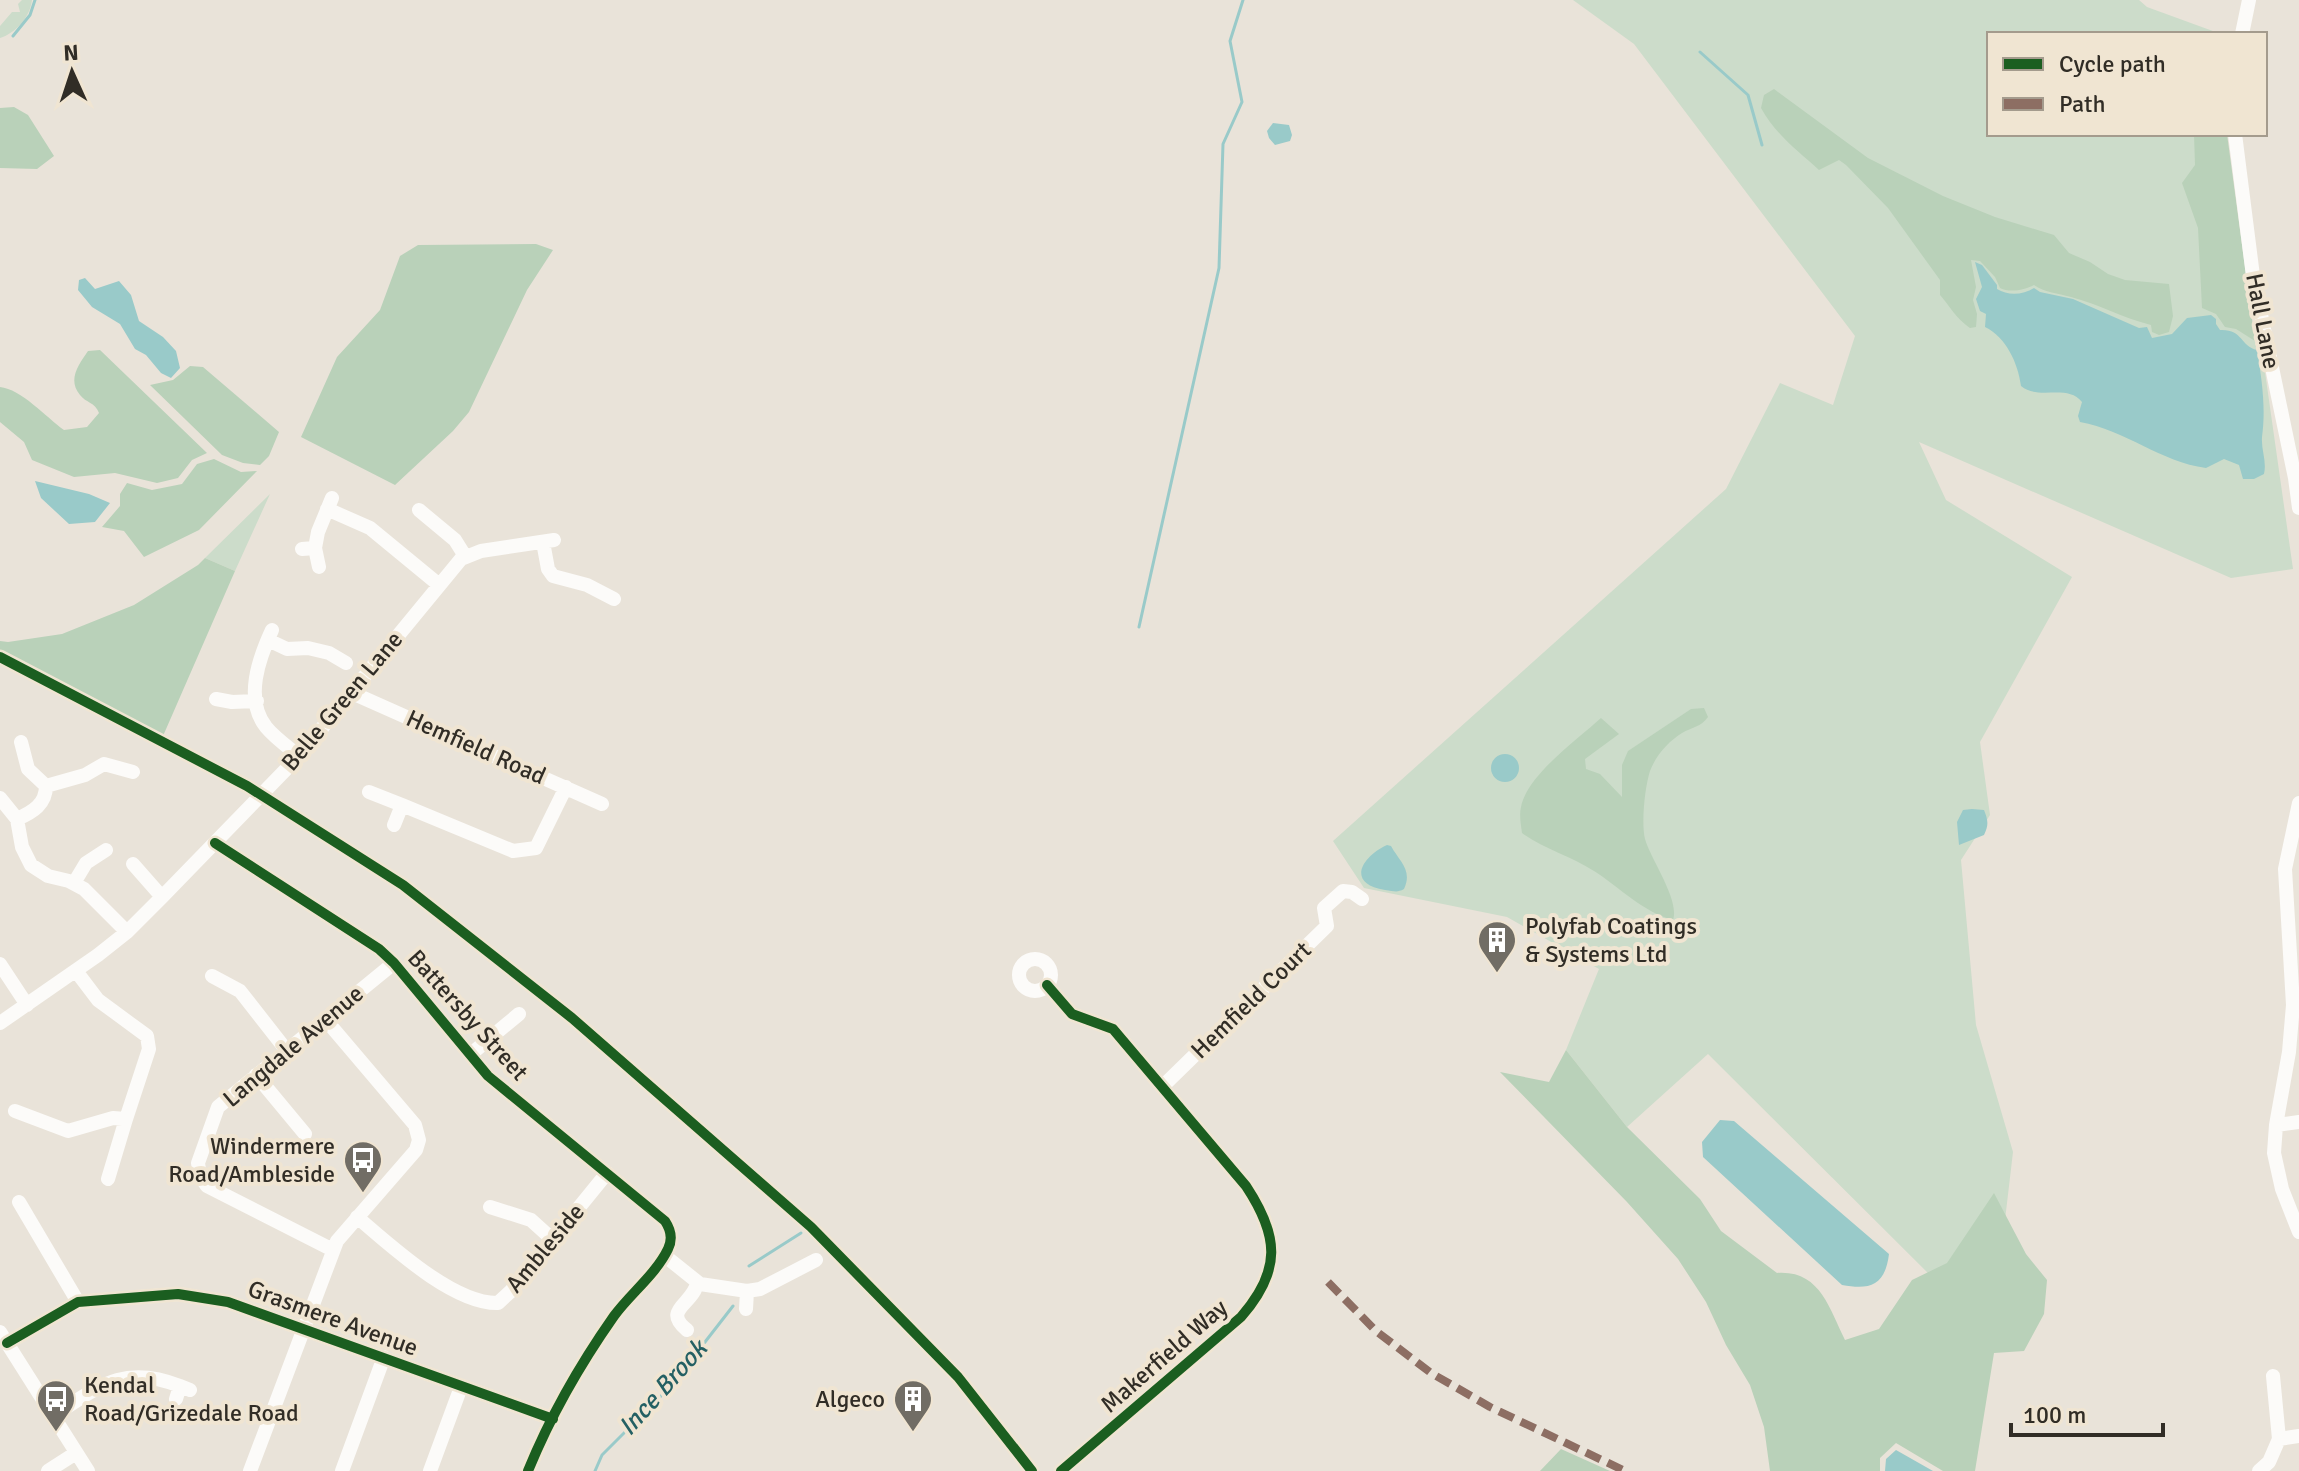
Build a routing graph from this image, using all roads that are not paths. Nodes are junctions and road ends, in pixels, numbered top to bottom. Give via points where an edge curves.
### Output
1 (2249, 0) edge
2 (2242, 32) edge
3 (2235, 136) edge
4 (2299, 508) edge
5 (419, 510) dead end
6 (465, 556) junction
7 (319, 567) dead end
8 (438, 584) junction
9 (614, 599) dead end
10 (346, 663) dead end
11 (350, 692) junction
12 (212, 695) dead end
13 (257, 701) junction
14 (19, 740) dead end
15 (299, 756) junction
16 (136, 772) dead end
17 (46, 786) junction
18 (566, 787) junction
19 (369, 792) dead end
20 (0, 798) edge
21 (2299, 803) edge
22 (602, 804) dead end
23 (402, 805) junction
24 (17, 819) junction
25 (394, 825) dead end
26 (215, 843) junction
27 (106, 850) dead end
28 (133, 864) dead end
29 (74, 883) junction
30 (162, 897) junction
31 (1362, 899) dead end
32 (127, 932) junction
33 (394, 963) junction
34 (0, 964) edge
35 (76, 971) junction
36 (212, 976) dead end
37 (1047, 985) dead end
38 (27, 1005) junction
39 (519, 1014) dead end
40 (325, 1019) junction
41 (0, 1023) edge
42 (287, 1051) junction
43 (471, 1054) junction
44 (256, 1075) junction
45 (1163, 1086) junction
46 (15, 1111) dead end
47 (126, 1119) junction
48 (2299, 1122) edge
49 (2276, 1125) junction
50 (305, 1134) dead end
51 (607, 1173) junction
52 (108, 1179) dead end
53 (19, 1202) dead end
54 (490, 1207) dead end
55 (357, 1217) junction
56 (2299, 1232) edge
57 (552, 1239) junction
58 (333, 1250) junction
59 (665, 1256) junction
60 (816, 1260) dead end
61 (697, 1282) junction
62 (747, 1291) junction
63 (78, 1302) junction
64 (746, 1309) dead end
65 (304, 1328) junction
66 (687, 1330) dead end
67 (3, 1337) edge
68 (384, 1357) junction
69 (2273, 1376) dead end
70 (461, 1387) junction
71 (182, 1392) dead end
72 (53, 1416) junction
73 (553, 1419) junction
74 (2299, 1436) edge
75 (2279, 1439) junction
76 (76, 1453) junction
77 (1066, 1467) edge
78 (48, 1471) edge
79 (88, 1471) edge
80 (250, 1471) edge
81 (342, 1471) edge
82 (430, 1471) edge
83 (528, 1471) edge
84 (2259, 1471) edge

1 - 2 street
3 - 4 street, Hall Lane via 2253,276
5 - 6 street via 455,540
6 - 8 street, Belle Green Lane
6 - 9 street via 548,541 553,576
7 - 8 street via 308,549 330,504 370,528
8 - 11 street, Belle Green Lane
10 - 13 street via 308,648 287,649 270,635 257,666
11 - 15 street, Belle Green Lane
11 - 18 street, Hemfield Road
12 - 13 street via 232,702
13 - 15 street via 266,727
14 - 17 street via 28,769
15 - 26 street, Belle Green Lane
16 - 17 street via 104,764
17 - 24 street via 42,803
18 - 22 street, Hemfield Road
18 - 23 street via 536,848 513,851
19 - 23 street
20 - 24 street
21 - 49 street via 2285,869 2293,1005
23 - 25 street
24 - 29 street via 31,865
26 - 30 street, Belle Green Lane
26 - 33 street, Battersby Street
27 - 29 street via 94,865 79,871
28 - 30 street
29 - 32 street
30 - 32 street, Belle Green Lane
31 - 45 street, Hemfield Court via 1343,891 1324,908 1327,926
32 - 35 street, Belle Green Lane
33 - 40 street, Langdale Avenue
33 - 43 street, Battersby Street
34 - 38 street
35 - 38 street, Belle Green Lane
35 - 47 street via 98,1000 147,1036 149,1049
36 - 42 street via 229,978
37 - 45 street via 1072,1014 1113,1029
38 - 41 street, Belle Green Lane
39 - 43 street, Battersby Street
40 - 42 street, Langdale Avenue
40 - 55 street via 419,1135 416,1150
42 - 44 street, Langdale Avenue
43 - 51 street, Battersby Street via 488,1076
44 - 50 street
44 - 58 street, Langdale Avenue via 214,1114 198,1163 200,1176 207,1186
45 - 77 street, Makerfield Way via 1261,1208 1270,1232 1268,1279 1241,1317
46 - 47 street via 68,1131
47 - 52 street
48 - 49 street
49 - 56 street via 2274,1153
51 - 57 street, Ambleside
51 - 59 street, Battersby Street via 665,1221 672,1236
53 - 63 street
54 - 57 street via 531,1220
55 - 57 street, Ambleside via 426,1274 486,1303 498,1303 511,1291
55 - 58 street
58 - 65 street
59 - 61 street
59 - 73 street via 593,1347
60 - 62 street
61 - 62 street
61 - 66 street via 678,1309 679,1323
62 - 64 street
63 - 65 street, Grasmere Avenue via 178,1294 228,1302
63 - 67 street, Grasmere Avenue
65 - 68 street, Grasmere Avenue
65 - 80 street
67 - 72 street
68 - 70 street, Grasmere Avenue
68 - 81 street
69 - 75 street
70 - 73 street, Grasmere Avenue
70 - 82 street
71 - 72 street via 147,1376 117,1379
72 - 76 street
73 - 83 street
74 - 75 street
75 - 84 street
76 - 78 street
76 - 79 street

